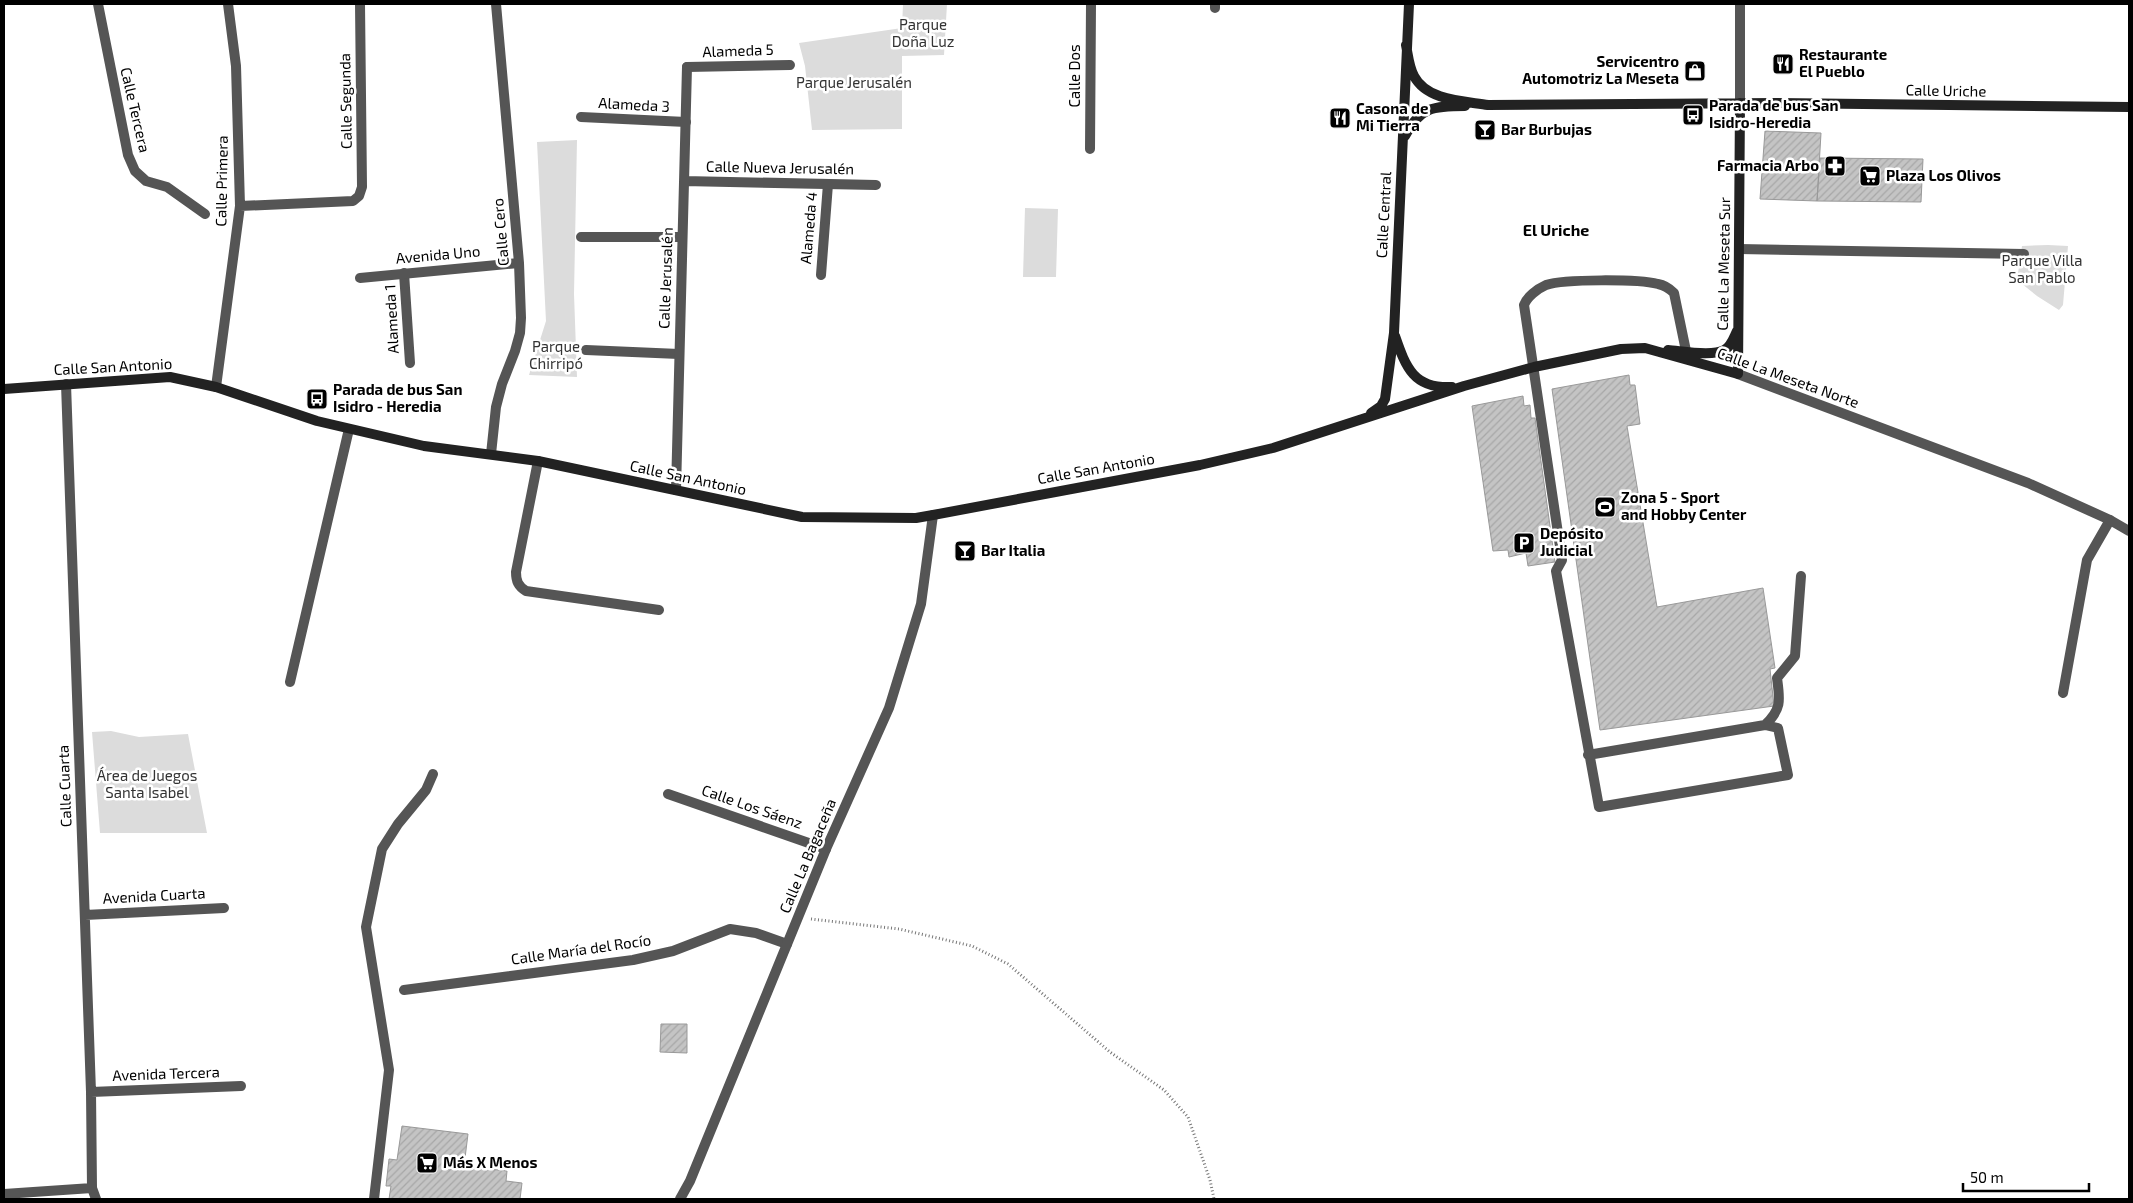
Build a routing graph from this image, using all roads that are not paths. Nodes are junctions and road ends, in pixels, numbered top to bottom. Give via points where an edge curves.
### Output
1 (98, 4) edge
2 (228, 4) edge
3 (360, 4) edge
4 (496, 4) edge
5 (1091, 4) edge
6 (1409, 4) edge
7 (1740, 4) edge
8 (1406, 45) junction
9 (790, 65) dead end
10 (687, 67) joint
11 (1740, 103) junction
12 (1488, 105) junction
13 (1710, 105) junction
14 (2129, 107) edge
15 (581, 117) dead end
16 (686, 122) junction
17 (1741, 131) junction
18 (1403, 140) junction
19 (1090, 149) dead end
20 (684, 181) junction
21 (828, 184) junction
22 (876, 185) dead end
23 (240, 206) junction
24 (205, 214) dead end
25 (581, 237) dead end
26 (682, 237) junction
27 (1739, 249) junction
28 (2024, 254) dead end
29 (519, 263) junction
30 (404, 274) junction
31 (821, 275) dead end
32 (360, 278) dead end
33 (1738, 329) junction
34 (1394, 333) junction
35 (1644, 348) junction
36 (586, 350) dead end
37 (1686, 351) junction
38 (679, 354) junction
39 (410, 363) dead end
40 (1534, 367) junction
41 (1738, 374) junction
42 (66, 384) junction
43 (1464, 386) junction
44 (216, 387) junction
45 (4, 389) edge
46 (1366, 418) junction
47 (349, 429) junction
48 (490, 454) junction
49 (538, 461) junction
50 (676, 490) junction
51 (932, 516) junction
52 (2110, 520) junction
53 (2129, 531) edge
54 (1801, 576) dead end
55 (659, 610) dead end
56 (290, 682) dead end
57 (2063, 693) dead end
58 (1765, 725) junction
59 (1588, 755) junction
60 (433, 774) dead end
61 (668, 794) dead end
62 (826, 849) junction
63 (224, 908) dead end
64 (85, 915) junction
65 (787, 944) junction
66 (404, 990) dead end
67 (241, 1086) dead end
68 (91, 1092) junction
69 (92, 1188) junction
70 (4, 1194) edge
71 (25, 1196) edge
72 (96, 1199) edge
73 (374, 1199) edge
74 (680, 1199) edge

1 - 24 street, Calle Tercera via 128,155 136,171 146,181 167,187
2 - 23 street, Calle Primera via 236,66
3 - 23 street, Calle Segunda via 362,186 359,196 353,201
4 - 29 street, Calle Cero
5 - 19 street, Calle Dos
6 - 8 main road, Calle Central
7 - 11 street, Calle La Meseta Sur
8 - 12 main road, Calle Uriche via 1413,75 1423,88 1452,99
8 - 18 main road, Calle Central
9 - 10 street, Alameda 5
10 - 16 street, Calle Jerusalén
11 - 13 main road, Calle Uriche
11 - 14 main road, Calle Uriche
11 - 17 main road, Calle La Meseta Sur
12 - 13 main road, Calle Uriche
12 - 18 main road via 1432,109 1413,120
13 - 17 main road via 1734,114
15 - 16 street, Alameda 3
16 - 20 street, Calle Jerusalén
17 - 27 main road, Calle La Meseta Sur
18 - 34 main road, Calle Central
20 - 21 street, Calle Nueva Jerusalén
20 - 26 street, Calle Jerusalén
21 - 22 street, Calle Nueva Jerusalén
21 - 31 street, Alameda 4
23 - 44 street, Calle Primera
25 - 26 street
26 - 38 street, Calle Jerusalén
27 - 28 street
27 - 33 main road, Calle La Meseta Sur
29 - 30 street, Avenida Uno
29 - 48 street, Calle Cero via 520,333 496,407
30 - 32 street, Avenida Uno
30 - 39 street, Alameda 1
33 - 37 main road via 1724,351
33 - 41 main road, Calle La Meseta Sur
34 - 43 main road via 1408,369 1419,380 1433,386
34 - 46 main road, Calle Central via 1385,399
35 - 37 main road
35 - 40 main road, Calle La Meseta Norte via 1621,349
35 - 41 main road, Calle La Meseta Norte
36 - 38 street
37 - 40 street via 1674,293 1668,288 1623,281 1569,282 1546,286 1526,298 1524,305
38 - 50 street, Calle Jerusalén
40 - 43 main road, Calle La Meseta Norte
40 - 59 street via 1562,560 1556,571
41 - 52 street, Calle La Meseta Norte via 2028,483
42 - 44 main road, Calle San Antonio via 170,377
42 - 45 main road, Calle San Antonio
42 - 64 street, Calle Cuarta
43 - 46 main road, Calle La Meseta Norte
44 - 47 main road, Calle San Antonio
46 - 51 main road, Calle San Antonio via 1273,448 1200,465
47 - 48 main road, Calle San Antonio via 424,446
47 - 56 street
48 - 49 main road, Calle San Antonio
49 - 50 main road, Calle San Antonio
49 - 55 street via 516,572 520,587 526,591
50 - 51 main road, Calle San Antonio via 802,517
51 - 62 street, Calle La Bagaceña via 921,604 908,650 889,708
52 - 53 street, Calle La Meseta Norte
52 - 57 street via 2087,560
54 - 58 street via 1795,656 1777,678 1780,703 1773,718
58 - 59 street
58 - 59 street via 1778,728 1788,775 1598,807
60 - 73 street via 426,790 382,849 366,927 389,1070
61 - 62 street, Calle Los Sáenz
62 - 65 street, Calle La Bagaceña
63 - 64 street, Avenida Cuarta
64 - 68 street, Calle Cuarta
65 - 66 street, Calle María del Rocío via 756,932 730,930 673,951 632,960
65 - 74 street, Calle La Bagaceña
67 - 68 street, Avenida Tercera
68 - 69 street, Calle Cuarta
69 - 71 street
69 - 72 street, Calle Cuarta
70 - 71 street

